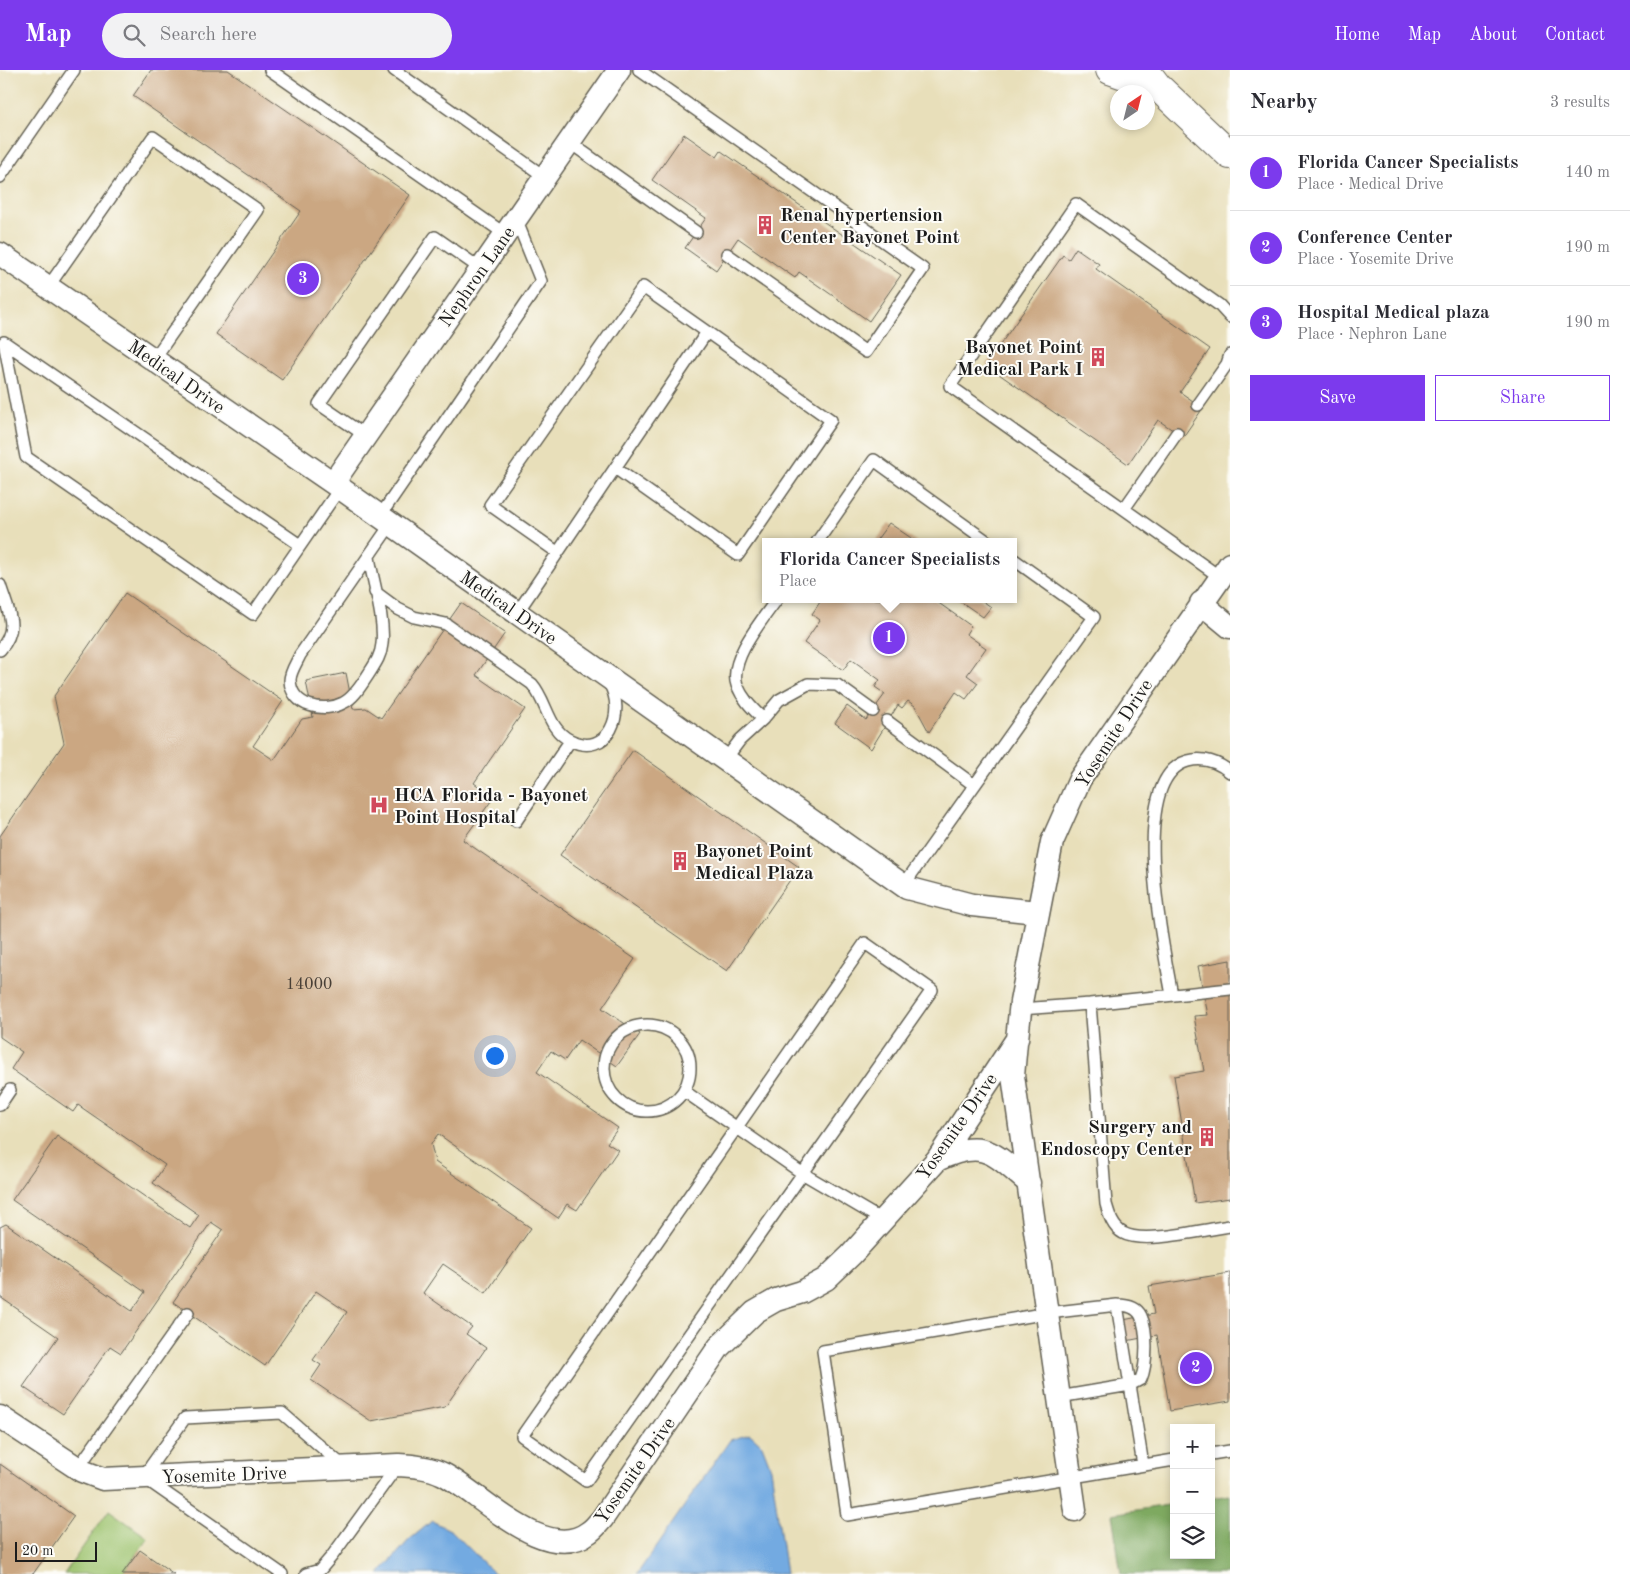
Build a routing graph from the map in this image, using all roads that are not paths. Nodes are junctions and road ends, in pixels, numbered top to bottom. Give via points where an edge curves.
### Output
1 (74, 70) edge
2 (270, 70) edge
3 (394, 70) edge
4 (619, 70) edge
5 (639, 70) edge
6 (1110, 70) edge
7 (1151, 78) edge
8 (569, 142) junction
9 (1230, 155) edge
10 (0, 176) edge
11 (545, 177) junction
12 (511, 226) junction
13 (696, 232) dead end
14 (0, 254) edge
15 (727, 254) dead end
16 (481, 269) junction
17 (48, 287) junction
18 (1230, 317) edge
19 (708, 332) junction
20 (1230, 355) edge
21 (154, 360) junction
22 (1198, 404) dead end
23 (1177, 433) dead end
24 (366, 436) junction
25 (615, 468) junction
26 (337, 485) junction
27 (1124, 509) junction
28 (386, 520) junction
29 (820, 538) edge
30 (982, 538) edge
31 (300, 545) junction
32 (557, 552) junction
33 (369, 557) junction
34 (1017, 562) edge
35 (1225, 570) edge
36 (0, 585) edge
37 (375, 592) junction
38 (774, 603) edge
39 (1201, 603) junction
40 (516, 613) junction
41 (1230, 627) edge
42 (0, 650) edge
43 (598, 670) junction
44 (873, 711) dead end
45 (763, 720) junction
46 (887, 721) dead end
47 (570, 740) junction
48 (725, 760) junction
49 (1230, 772) edge
50 (974, 785) junction
51 (516, 821) dead end
52 (903, 886) junction
53 (1037, 912) junction
54 (1230, 989) edge
55 (1172, 995) junction
56 (1090, 1004) junction
57 (1020, 1009) junction
58 (1017, 1039) junction
59 (10, 1090) dead end
60 (684, 1091) junction
61 (0, 1105) edge
62 (736, 1128) junction
63 (937, 1160) junction
64 (802, 1173) junction
65 (1029, 1183) junction
66 (882, 1220) junction
67 (1230, 1226) edge
68 (1117, 1305) junction
69 (188, 1313) dead end
70 (1048, 1313) junction
71 (1130, 1385) junction
72 (1060, 1397) junction
73 (0, 1418) edge
74 (1230, 1451) edge
75 (1215, 1453) edge
76 (1170, 1461) edge
77 (398, 1465) junction
78 (1143, 1465) junction
79 (78, 1468) junction
80 (347, 1469) junction
81 (1071, 1476) junction
82 (142, 1477) junction
83 (1075, 1510) dead end
84 (282, 1574) edge
85 (306, 1574) edge

1 - 10 lane
2 - 12 lane
3 - 11 lane
4 - 8 street, Nephron Lane
5 - 15 lane via 922,269 866,352
6 - 7 street
7 - 9 street
8 - 11 street, Nephron Lane
8 - 13 lane
11 - 12 street, Nephron Lane
12 - 16 street, Nephron Lane
12 - 28 lane via 541,281
14 - 17 street, Medical Drive
16 - 24 street, Nephron Lane
16 - 24 lane via 434,237 319,404
17 - 21 street, Medical Drive
17 - 21 lane via 154,137 258,210
18 - 27 lane via 1219,305 1076,204 950,386
19 - 25 lane
19 - 25 lane via 831,420 826,428 738,555
19 - 32 lane via 643,287 490,505
20 - 22 lane
21 - 26 street, Medical Drive
23 - 27 lane
24 - 26 street, Nephron Lane
25 - 32 lane
26 - 28 street, Medical Drive
26 - 31 lane
27 - 35 lane
28 - 33 lane
28 - 40 street, Medical Drive
29 - 30 lane via 874,460
31 - 31 lane via 253,614 26,457 4,342
32 - 40 lane
33 - 37 lane
33 - 37 lane via 294,668 290,680 295,694 306,705 317,708 345,703 357,692 380,658 383,631
34 - 50 lane via 1094,617
35 - 39 street, Yosemite Drive
36 - 42 lane via 12,630
37 - 47 lane via 414,617 446,624 532,684 540,693 559,733
38 - 45 lane via 746,644 737,666 736,684 746,702
39 - 41 street
39 - 53 street, Yosemite Drive via 1080,779 1052,842
40 - 43 street, Medical Drive
43 - 47 lane via 617,698 613,726 606,736 594,743 581,744
43 - 48 street, Medical Drive
44 - 45 lane via 837,686 808,684 780,700
45 - 48 lane via 740,740
46 - 50 lane
47 - 51 lane
48 - 52 street, Medical Drive
49 - 55 lane via 1222,765 1199,758 1182,762 1167,779 1156,804 1152,832 1154,883
50 - 52 lane
52 - 53 street, Medical Drive via 972,905
53 - 57 street, Yosemite Drive
54 - 55 lane
55 - 56 lane
56 - 57 lane
56 - 67 lane via 1106,1204 1112,1223 1123,1233 1141,1239
57 - 58 street, Yosemite Drive
58 - 63 street, Yosemite Drive
58 - 65 street, Yosemite Drive via 1012,1076
59 - 61 lane
60 - 60 lane via 690,1065 683,1045 669,1030 641,1024 615,1038 607,1050 605,1079 611,1092 622,1103 648,1111 668,1105
60 - 62 lane
62 - 64 lane
62 - 64 lane via 865,942 932,990
62 - 64 lane via 522,1436 586,1481
63 - 65 street via 958,1150 984,1151 999,1157
63 - 66 street, Yosemite Drive
64 - 66 lane
65 - 70 street, Yosemite Drive
66 - 77 street, Yosemite Drive via 826,1279 755,1312 719,1347 602,1519 588,1534 570,1540 546,1539 527,1531 443,1474
68 - 70 lane
68 - 71 lane
68 - 71 lane via 1134,1308 1141,1316 1146,1368 1141,1380
69 - 79 lane
70 - 72 street, Yosemite Drive
70 - 81 lane via 823,1352 847,1515
71 - 72 lane
71 - 78 lane
72 - 81 street, Yosemite Drive
73 - 79 street, Yosemite Drive
74 - 75 lane
76 - 78 lane
77 - 80 street, Yosemite Drive
77 - 85 lane via 332,1556 320,1570
78 - 81 lane
79 - 82 street, Yosemite Drive via 103,1479
80 - 82 street, Yosemite Drive
80 - 82 lane via 282,1413 184,1418
81 - 83 street, Yosemite Drive
82 - 84 lane

